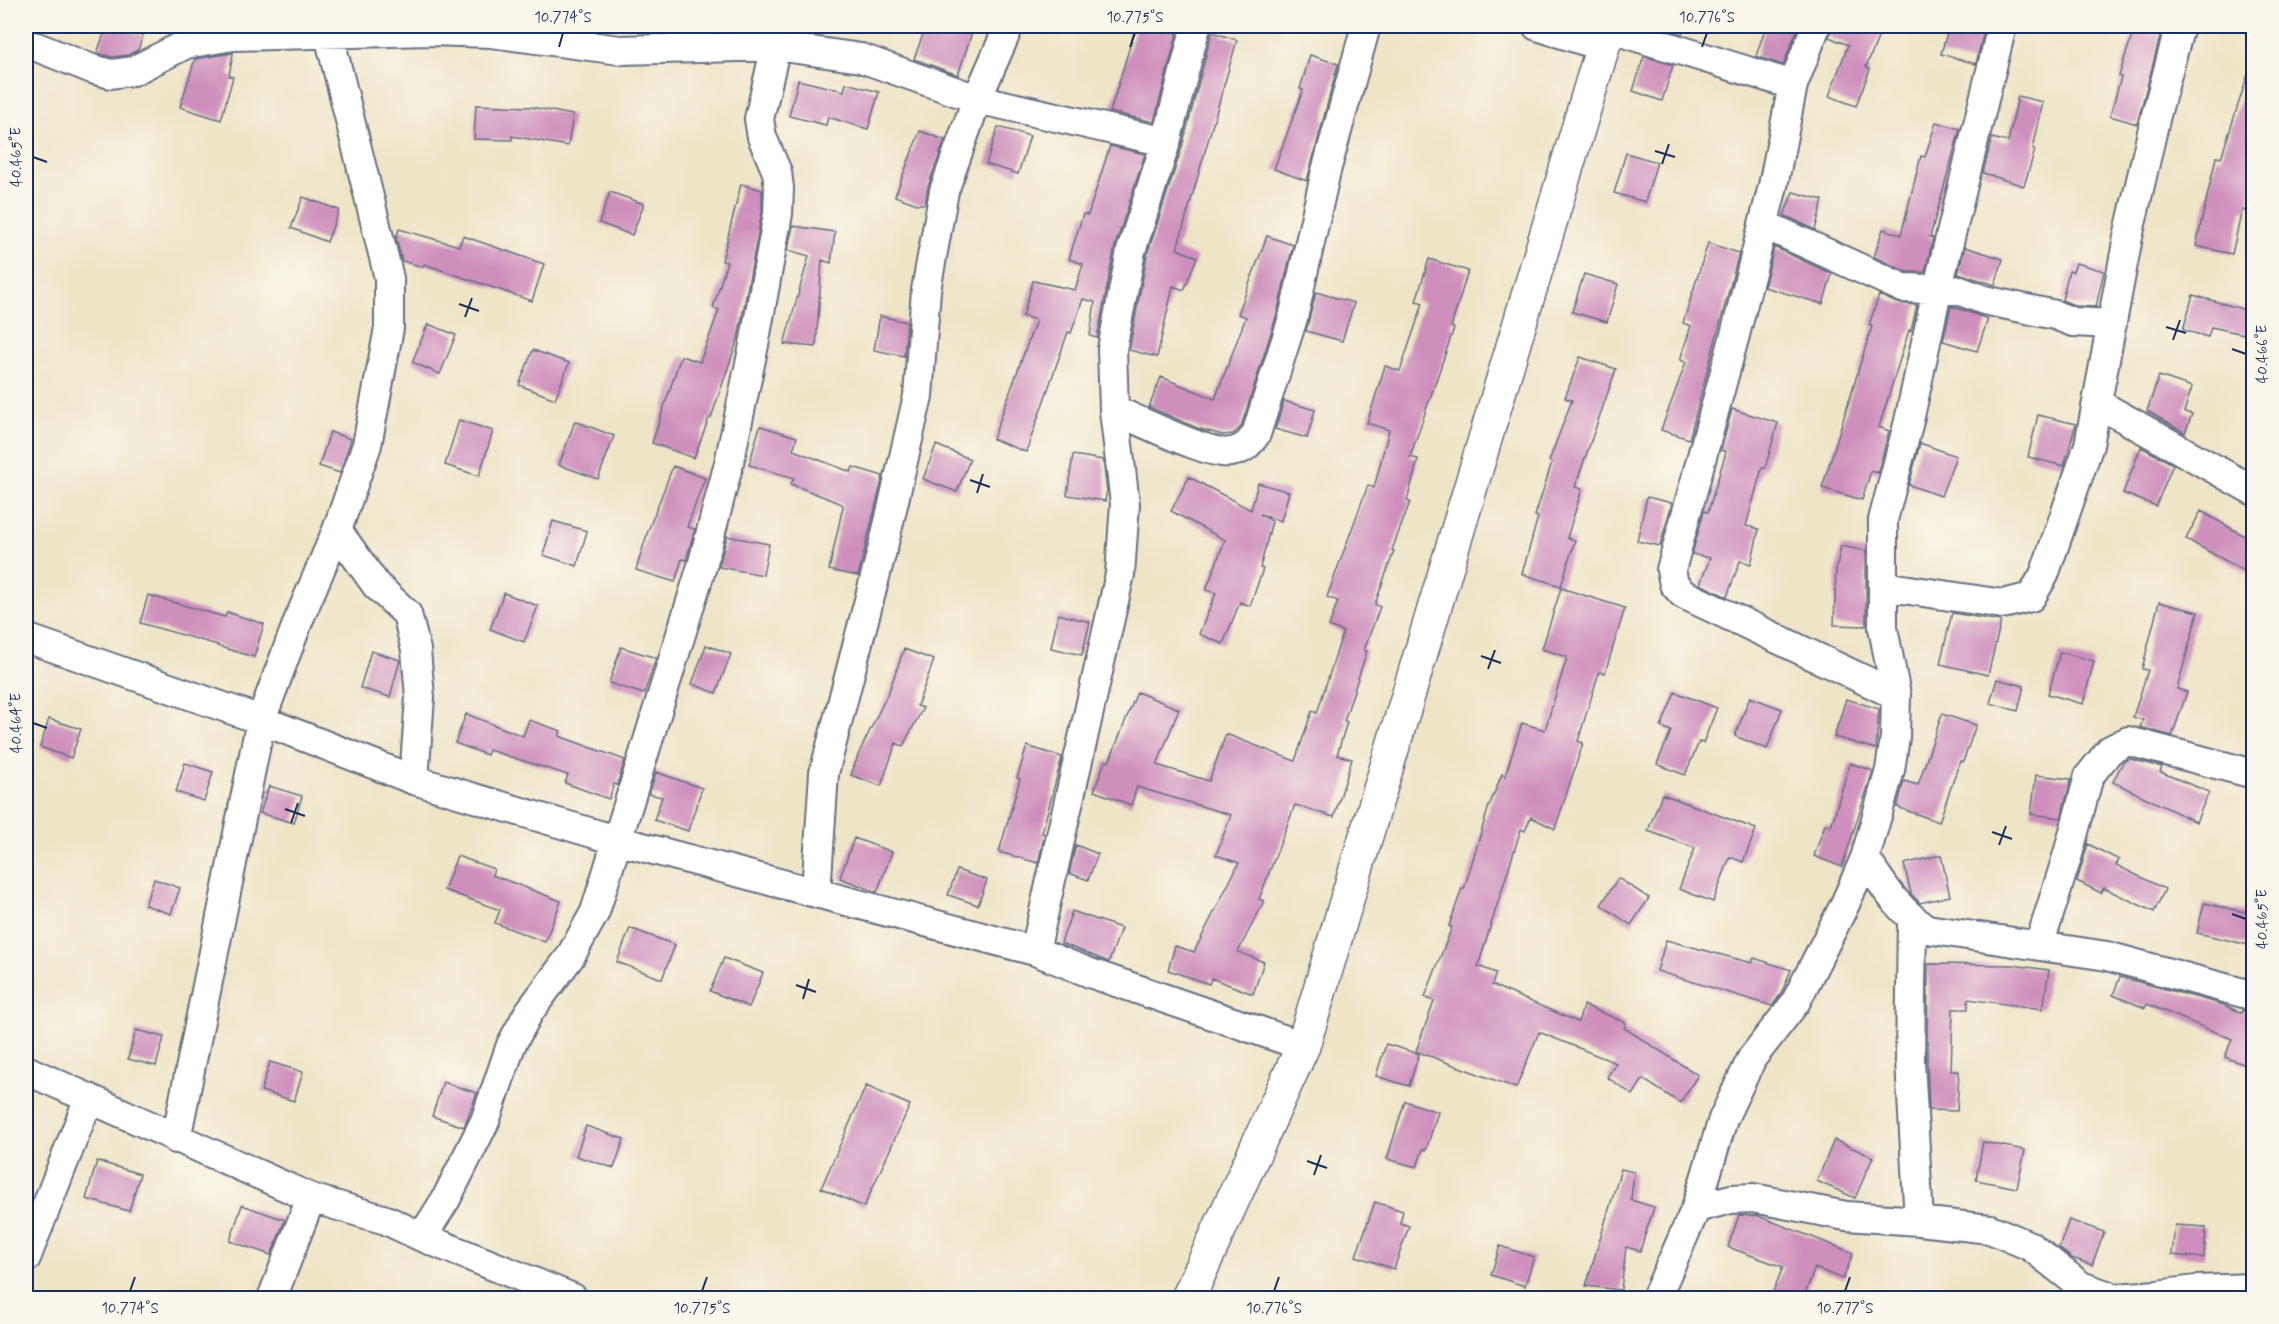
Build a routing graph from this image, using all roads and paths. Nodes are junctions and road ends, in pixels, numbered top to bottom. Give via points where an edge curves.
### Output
1 (1009, 26) edge
2 (1196, 26) edge
3 (1366, 26) edge
4 (1537, 26) edge
5 (1816, 26) edge
6 (2002, 26) edge
7 (2180, 26) edge
8 (1607, 34) edge
9 (329, 35) junction
10 (26, 44) edge
11 (776, 46) junction
12 (1792, 85) junction
13 (977, 99) junction
14 (1166, 141) junction
15 (1763, 224) junction
16 (1936, 291) junction
17 (2112, 324) junction
18 (2097, 403) junction
19 (1114, 410) junction
20 (2253, 491) edge
21 (337, 530) junction
22 (1883, 586) junction
23 (26, 638) edge
24 (1896, 695) junction
25 (261, 720) junction
26 (2253, 774) edge
27 (414, 780) junction
28 (616, 840) junction
29 (1865, 858) junction
30 (816, 893) junction
31 (1912, 920) junction
32 (2039, 946) junction
33 (1035, 951) junction
34 (2253, 996) edge
35 (1303, 1046) junction
36 (26, 1070) edge
37 (89, 1098) junction
38 (176, 1139) junction
39 (311, 1198) junction
40 (1696, 1208) junction
41 (1919, 1221) junction
42 (422, 1237) junction
43 (26, 1258) edge
44 (2253, 1288) edge
45 (2157, 1297) edge
46 (272, 1299) edge
47 (573, 1299) edge
48 (1188, 1299) edge
49 (1656, 1299) edge

1 - 13 street
2 - 14 street
3 - 19 street via 1326,171 1293,318 1256,434 1246,447 1229,453 1208,449
4 - 8 street
5 - 12 street
6 - 16 street
7 - 17 street via 2156,115
8 - 12 street
8 - 35 main road
9 - 10 street via 233,36 186,44 133,71 111,74
9 - 11 street via 491,33 620,50
9 - 21 street via 389,278 389,328 367,445
11 - 13 street via 861,58
11 - 28 street via 759,119 777,172 778,214 754,345 702,566
12 - 15 street
13 - 14 street
13 - 30 street via 944,191 926,290 918,396 824,773
14 - 19 street via 1131,251 1112,349
15 - 16 street via 1903,288
15 - 24 street via 1671,570 1674,584 1683,594
16 - 17 street via 1958,290 2073,322
16 - 22 street via 1909,421 1883,520
17 - 18 street
18 - 20 street
18 - 22 street via 2089,445 2044,574 2031,597 2003,604
19 - 33 street via 1125,504 1120,574
21 - 25 street
21 - 27 street via 376,585 407,614 416,650 420,697
22 - 24 street via 1883,628
23 - 25 street
24 - 29 street via 1890,770
25 - 27 street
25 - 38 street
26 - 32 street via 2128,741 2110,750 2089,776
27 - 28 street
28 - 30 street
28 - 42 street via 595,912 570,957 529,1012 511,1044 485,1121
29 - 31 street
29 - 40 street via 1796,1003 1752,1058 1723,1119
30 - 33 street
31 - 32 street via 1939,932
31 - 41 street via 1910,1061
32 - 34 street via 2107,956
33 - 35 street
35 - 48 main road
36 - 37 street
37 - 38 street
37 - 43 street
38 - 39 street
39 - 42 street via 386,1220
39 - 46 street
40 - 41 street via 1753,1198 1846,1216
40 - 49 street
41 - 45 street via 1990,1229 2030,1246 2081,1287 2115,1298
42 - 47 street
44 - 45 street via 2196,1290

